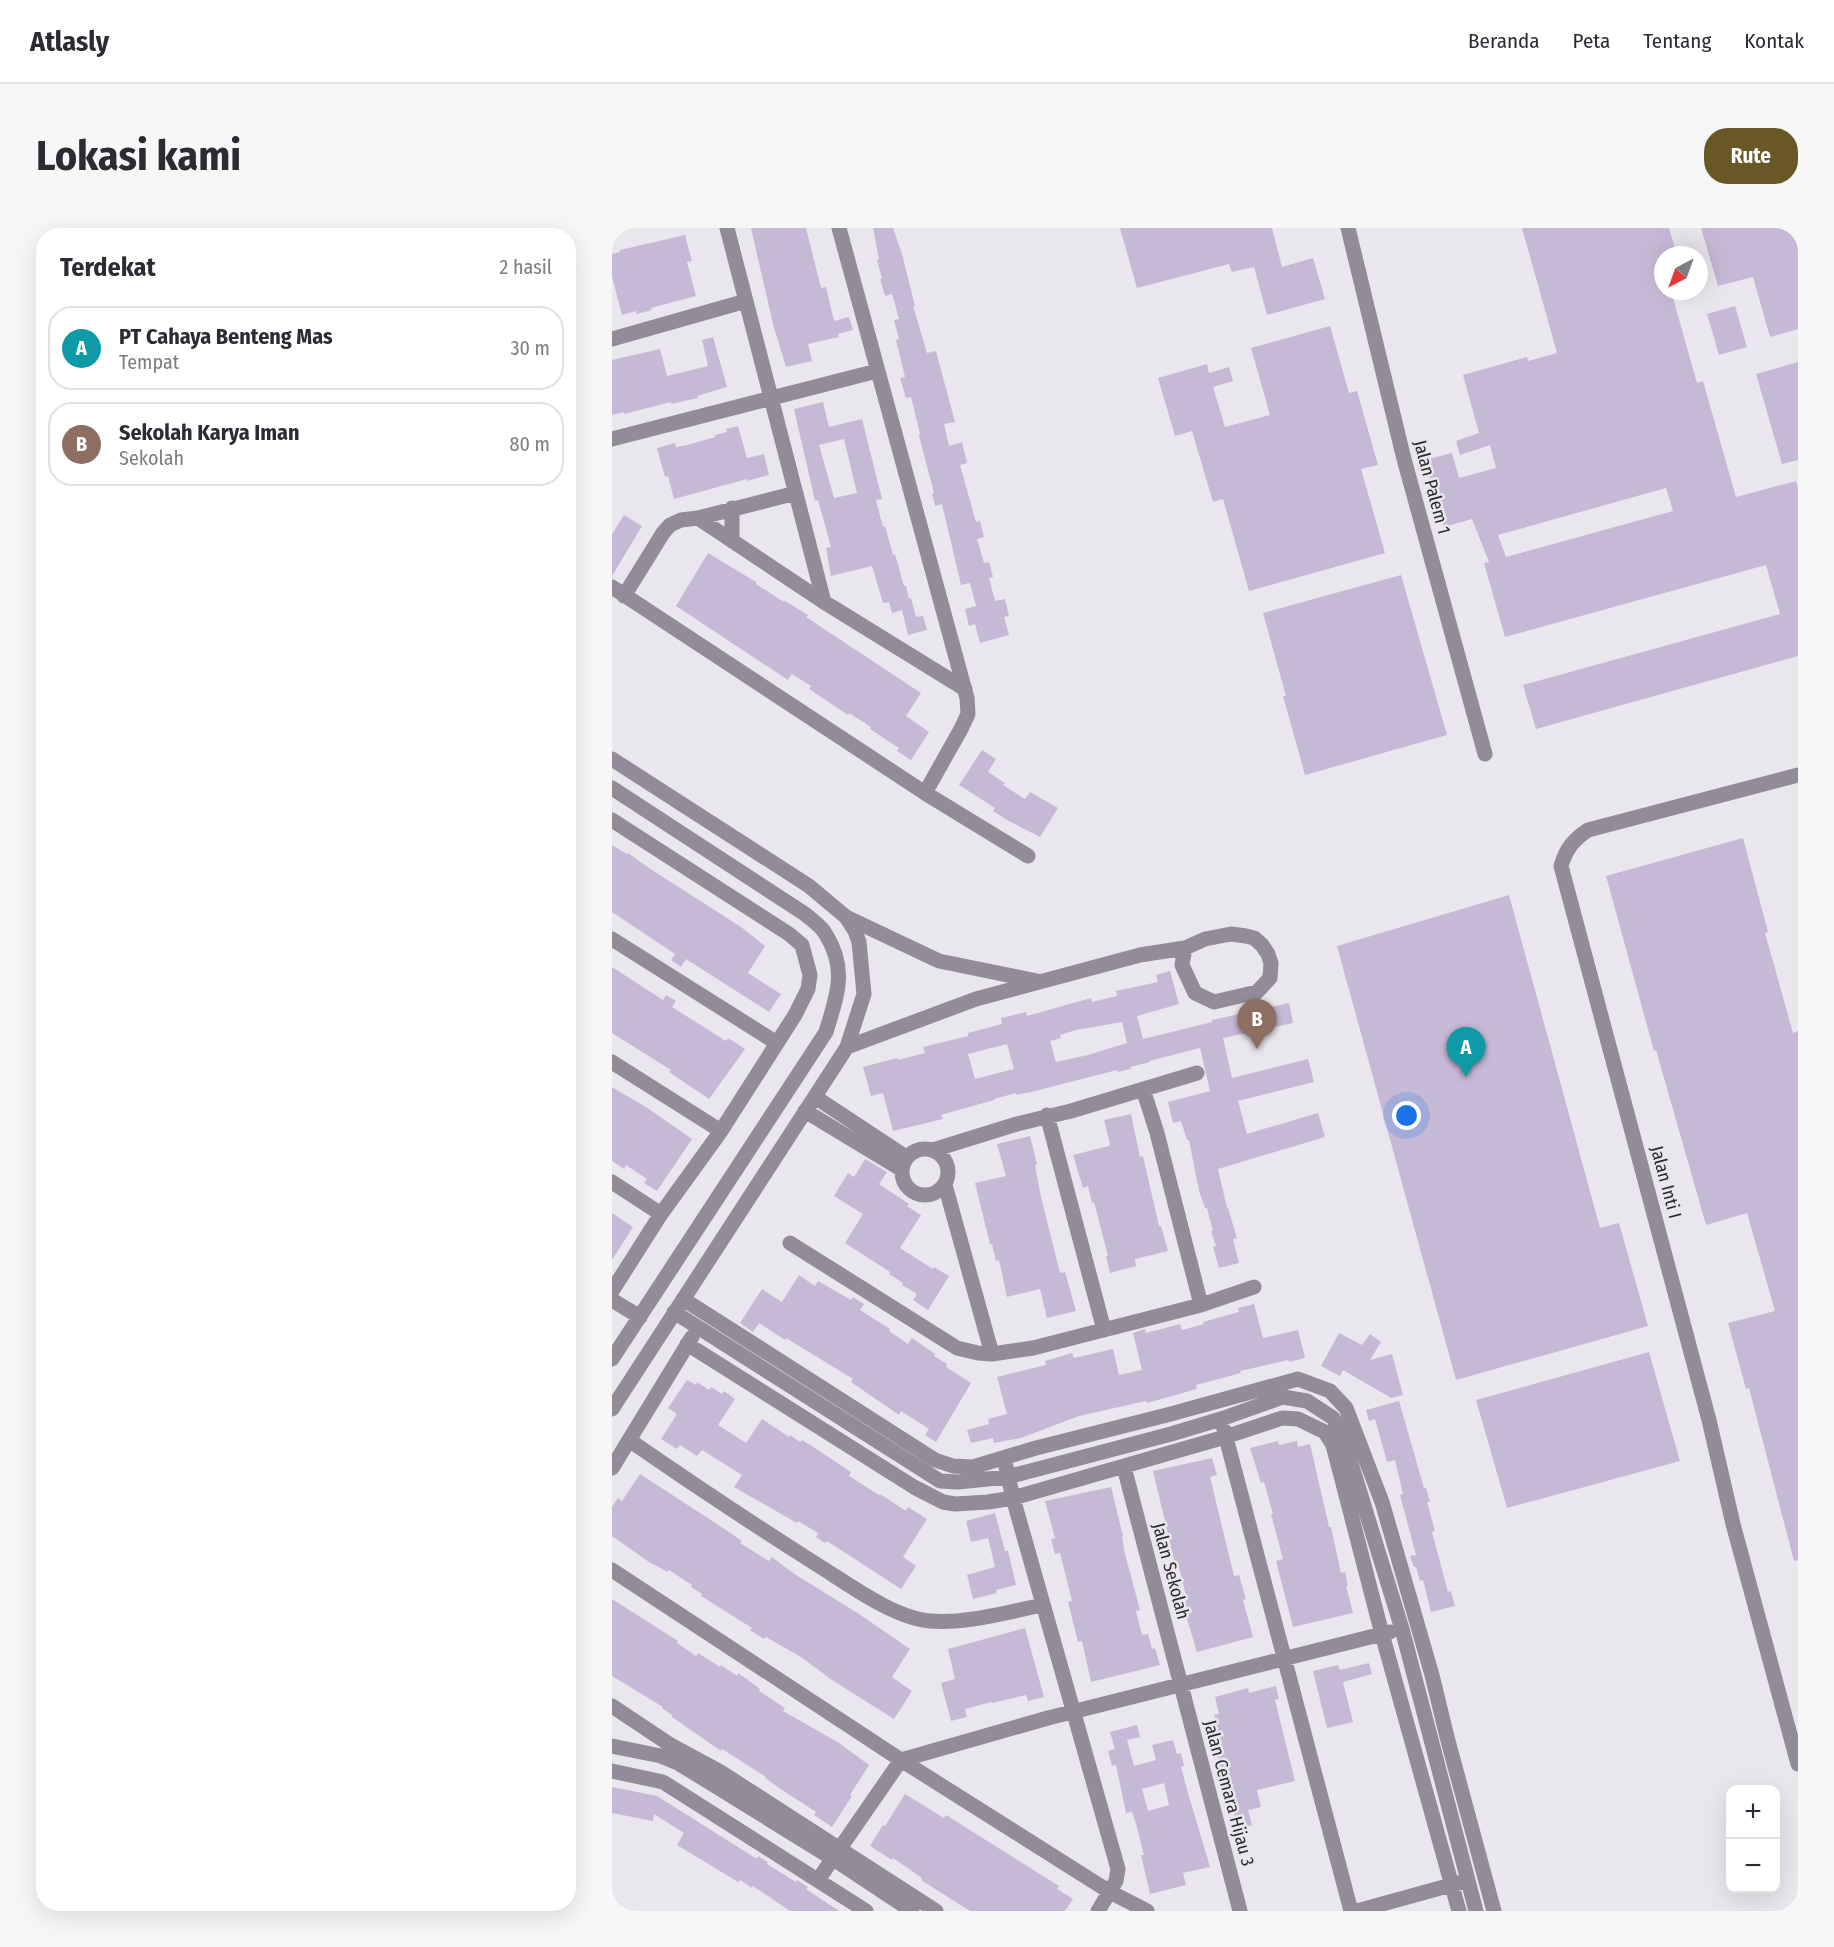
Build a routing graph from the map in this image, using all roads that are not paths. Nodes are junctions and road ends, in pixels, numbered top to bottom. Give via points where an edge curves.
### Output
1 (727, 228) edge
2 (839, 228) edge
3 (1348, 228) edge
4 (746, 301) junction
5 (612, 339) edge
6 (877, 371) junction
7 (771, 398) junction
8 (612, 439) edge
9 (796, 493) junction
10 (732, 508) junction
11 (698, 518) junction
12 (732, 541) junction
13 (618, 592) edge
14 (824, 602) junction
15 (965, 689) junction
16 (1485, 754) dead end
17 (614, 764) edge
18 (1798, 775) edge
19 (612, 788) edge
20 (925, 794) junction
21 (612, 820) edge
22 (1028, 856) dead end
23 (805, 914) junction
24 (846, 917) junction
25 (789, 934) junction
26 (612, 939) edge
27 (1185, 948) junction
28 (1040, 981) junction
29 (777, 1043) junction
30 (847, 1047) junction
31 (612, 1062) edge
32 (1197, 1073) dead end
33 (1143, 1089) junction
34 (814, 1097) junction
35 (805, 1111) junction
36 (1047, 1116) junction
37 (721, 1131) junction
38 (933, 1150) junction
39 (903, 1163) junction
40 (612, 1182) edge
41 (945, 1185) junction
42 (715, 1201) junction
43 (661, 1214) junction
44 (737, 1216) junction
45 (790, 1243) dead end
46 (1254, 1287) dead end
47 (612, 1292) edge
48 (683, 1299) junction
49 (612, 1300) edge
50 (1201, 1305) junction
51 (674, 1312) junction
52 (640, 1317) junction
53 (702, 1320) junction
54 (1104, 1330) junction
55 (687, 1344) junction
56 (992, 1354) junction
57 (612, 1359) edge
58 (803, 1385) junction
59 (612, 1409) edge
60 (1167, 1415) junction
61 (1221, 1419) junction
62 (1171, 1434) junction
63 (1225, 1437) junction
64 (629, 1440) junction
65 (896, 1454) junction
66 (1005, 1457) junction
67 (1124, 1467) junction
68 (612, 1468) edge
69 (888, 1470) junction
70 (1007, 1477) junction
71 (1013, 1498) junction
72 (1382, 1502) junction
73 (1365, 1506) junction
74 (612, 1570) edge
75 (1043, 1605) junction
76 (1402, 1629) junction
77 (1382, 1634) junction
78 (1283, 1658) junction
79 (1181, 1684) junction
80 (612, 1706) edge
81 (1073, 1713) junction
82 (1447, 1737) junction
83 (1430, 1740) junction
84 (612, 1746) edge
85 (675, 1754) junction
86 (901, 1760) junction
87 (1798, 1764) edge
88 (612, 1771) edge
89 (836, 1853) junction
90 (818, 1880) junction
91 (1460, 1883) junction
92 (1110, 1892) junction
93 (866, 1911) edge
94 (912, 1911) edge
95 (936, 1911) edge
96 (1098, 1911) edge
97 (1147, 1911) edge
98 (1240, 1911) edge
99 (1351, 1911) edge
100 (1357, 1911) edge
101 (1459, 1911) edge
102 (1476, 1911) edge
103 (1494, 1911) edge

1 - 4 street
2 - 6 street
3 - 16 street, Jalan Palem 1 via 1404,459
4 - 5 street
4 - 7 street
6 - 7 street
6 - 15 street
7 - 8 street
7 - 9 street
9 - 10 street
9 - 14 street
10 - 11 street
10 - 12 street
11 - 12 street
11 - 13 street via 670,525
12 - 14 street
13 - 20 street
14 - 15 street
15 - 20 street via 968,714
17 - 24 street via 809,886
18 - 87 street, Jalan Inti I via 1588,830 1565,852 1561,866
19 - 23 street
20 - 22 street
21 - 25 street
23 - 25 street
23 - 42 street via 825,932 839,961 838,991 826,1032
24 - 28 street via 939,961
24 - 30 street via 858,942 864,994
25 - 29 street via 802,945 810,975 808,989
26 - 29 street
27 - 27 street via 1182,965 1195,993 1214,1002 1257,992 1270,978 1268,954 1254,938 1232,934
27 - 28 street via 1140,955
28 - 30 street via 976,999
29 - 37 street
30 - 34 street
31 - 37 street
32 - 33 street
33 - 36 street
33 - 50 street
34 - 35 street
34 - 39 street
35 - 39 street
35 - 44 street
36 - 38 street
36 - 54 street
37 - 43 street
38 - 39 street via 918,1149
38 - 41 street via 947,1165
39 - 41 street via 902,1180 916,1195 937,1193
40 - 43 street
41 - 56 street
42 - 44 street
42 - 52 street
43 - 47 street
44 - 48 street
45 - 56 street via 957,1348
46 - 50 street
48 - 51 street
48 - 53 street
49 - 52 street
50 - 54 street
51 - 53 street
51 - 59 street
52 - 57 street
53 - 55 street
53 - 58 street
54 - 56 street
55 - 64 street
55 - 69 street
58 - 65 street
58 - 66 street via 938,1462 972,1467
60 - 62 street
60 - 66 street
60 - 72 street via 1298,1379 1330,1390 1346,1408
61 - 62 street
61 - 63 street
61 - 73 street via 1283,1397 1307,1401 1334,1418
62 - 70 street
63 - 67 street
63 - 77 street via 1282,1418 1298,1419 1325,1432 1333,1445
63 - 78 street
64 - 68 street
64 - 75 street via 777,1539 908,1617 955,1621
65 - 69 street
65 - 70 street via 940,1481
66 - 70 street
67 - 71 street
67 - 79 street, Jalan Sekolah
69 - 71 street via 943,1502 970,1504
70 - 71 street
71 - 75 street
72 - 73 street
72 - 82 street
73 - 76 street
74 - 86 street
75 - 81 street
76 - 77 street
76 - 83 street
77 - 78 street
77 - 91 street
78 - 79 street
78 - 99 street
79 - 81 street
79 - 98 street, Jalan Cemara Hijau 3
80 - 85 street
81 - 86 street
81 - 92 street via 1118,1869
82 - 83 street
82 - 103 street
83 - 91 street
84 - 85 street via 661,1756
85 - 89 street
86 - 89 street
86 - 92 street
88 - 90 street via 663,1782
89 - 90 street
89 - 94 street
89 - 95 street
90 - 93 street
91 - 100 street
91 - 101 street
91 - 102 street
92 - 96 street
92 - 97 street

